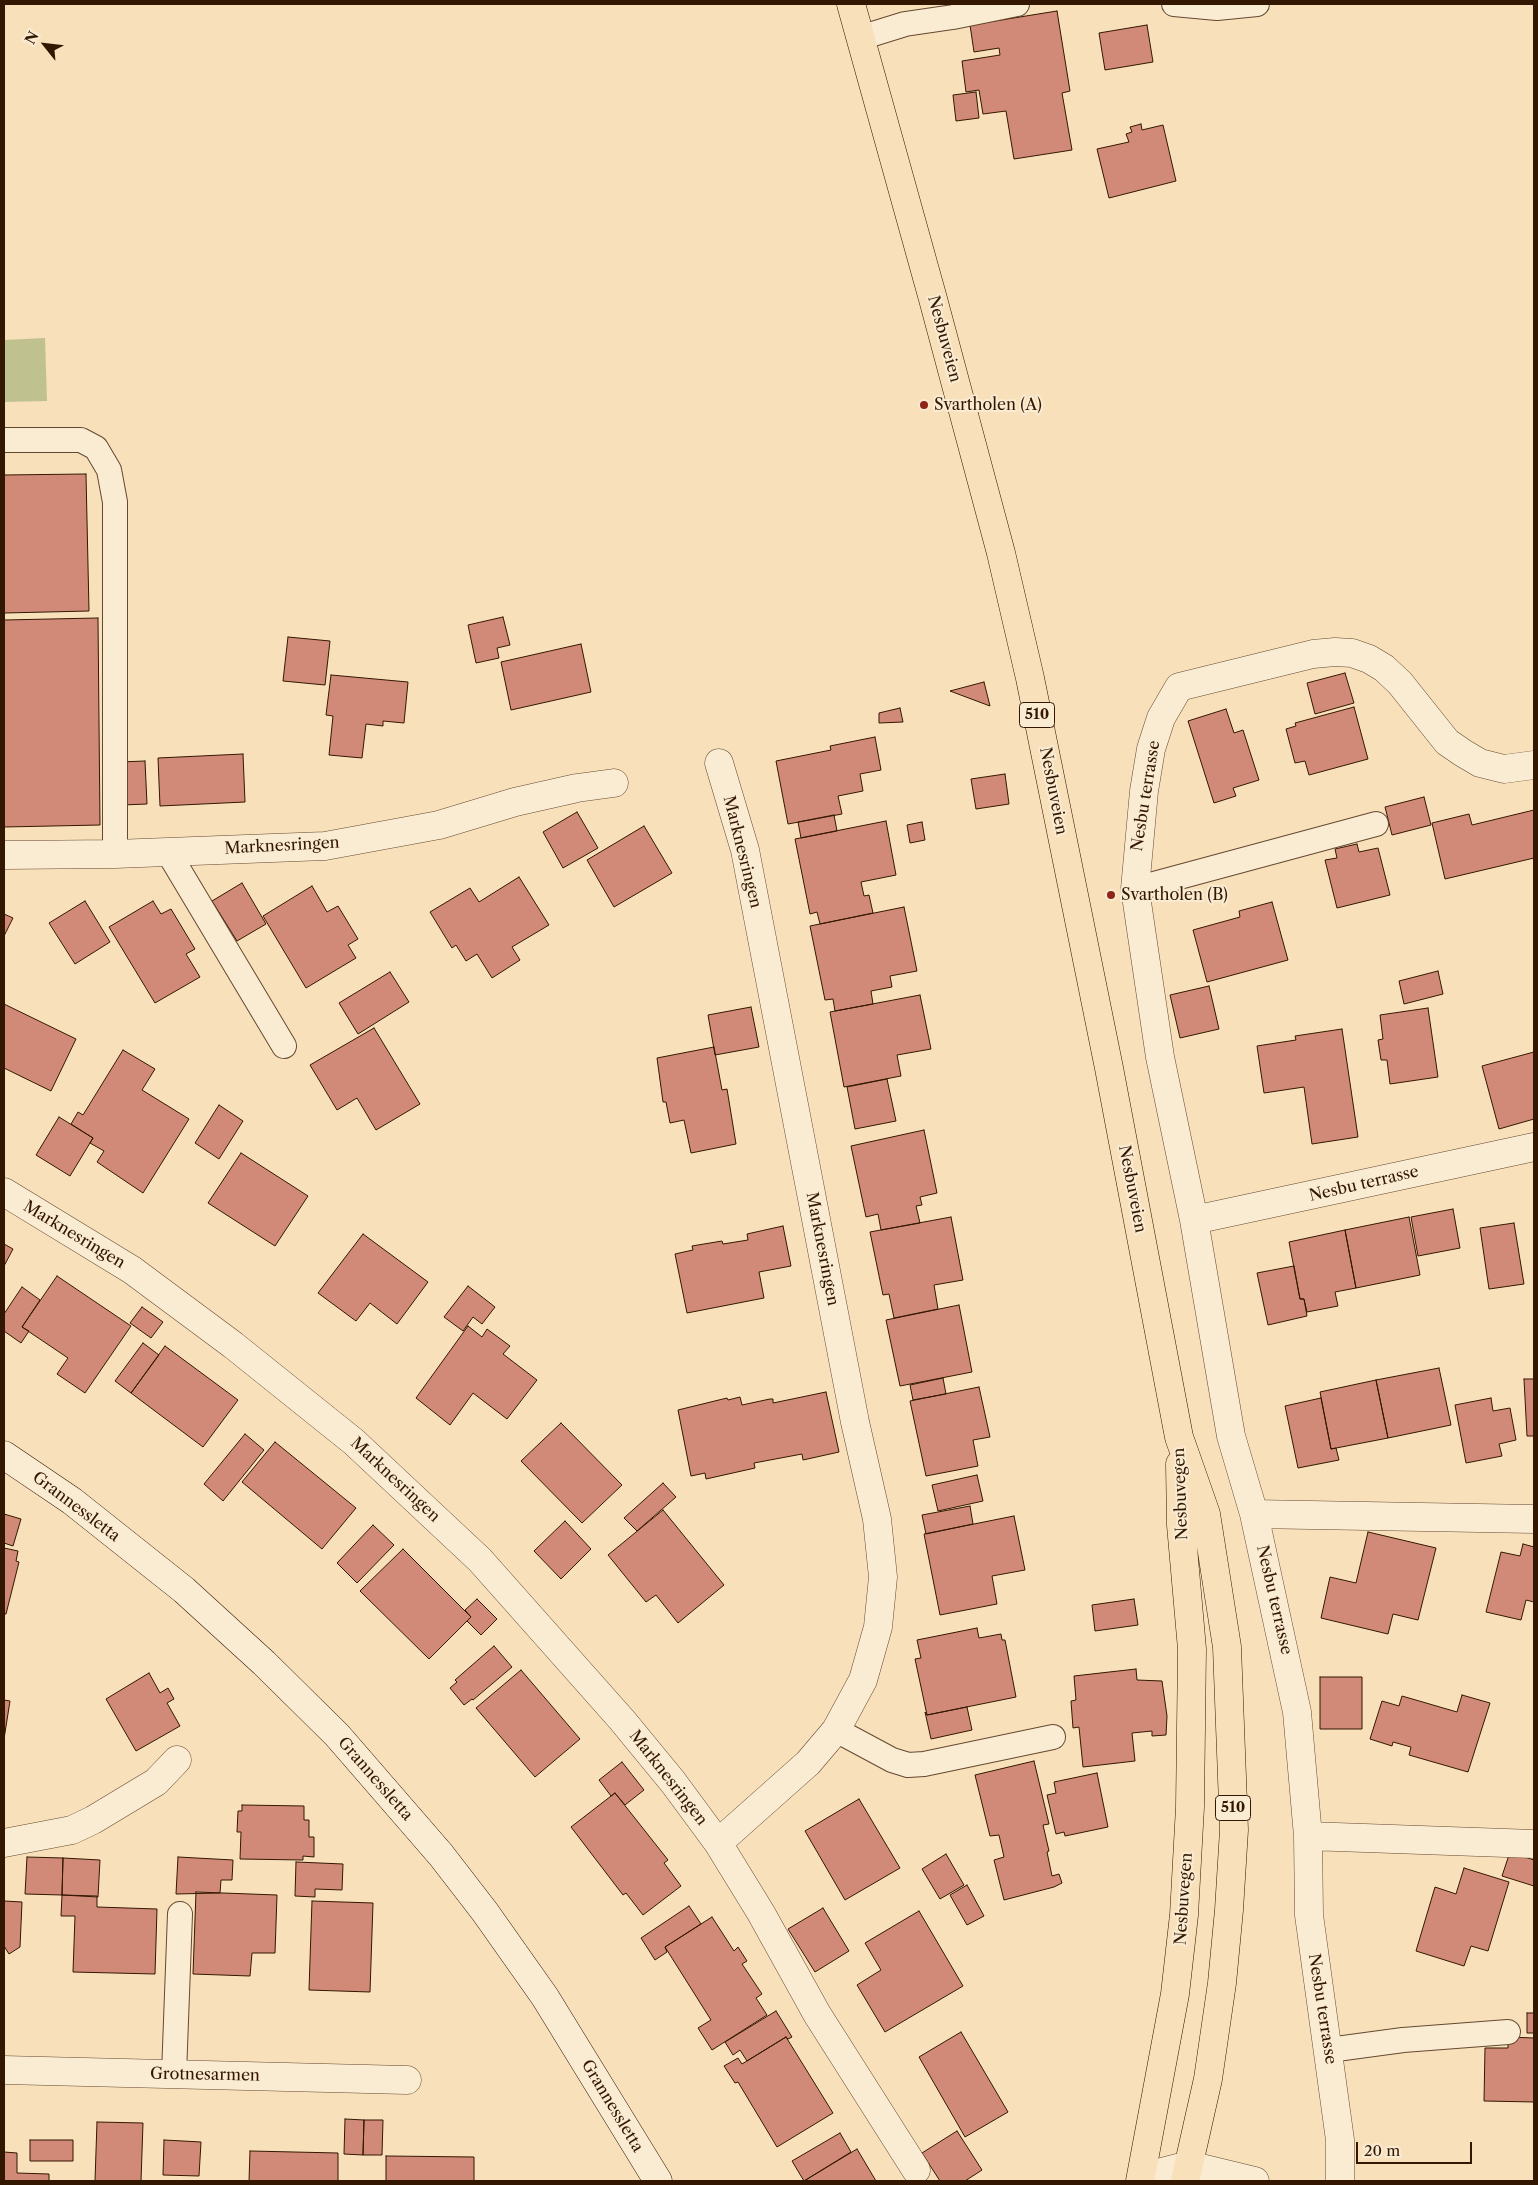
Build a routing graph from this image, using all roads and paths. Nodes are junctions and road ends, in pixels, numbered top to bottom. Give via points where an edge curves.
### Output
1 (851, 4) edge
2 (1017, 4) edge
3 (1174, 4) edge
4 (1257, 4) edge
5 (860, 38) junction
6 (4, 440) edge
7 (719, 763) dead end
8 (1534, 765) edge
9 (614, 783) dead end
10 (1376, 824) dead end
11 (168, 852) junction
12 (115, 854) junction
13 (4, 855) edge
14 (1135, 889) junction
15 (284, 1046) dead end
16 (1534, 1147) edge
17 (4, 1192) edge
18 (1194, 1220) junction
19 (1179, 1437) junction
20 (4, 1455) edge
21 (1254, 1514) junction
22 (1534, 1519) edge
23 (836, 1730) junction
24 (1052, 1737) dead end
25 (177, 1760) dead end
26 (1308, 1836) junction
27 (4, 1843) edge
28 (718, 1843) junction
29 (1534, 1844) edge
30 (180, 1914) dead end
31 (1508, 2032) dead end
32 (1329, 2050) junction
33 (4, 2070) edge
34 (174, 2074) junction
35 (407, 2080) dead end
36 (916, 2170) dead end
37 (1187, 2173) edge
38 (1143, 2180) edge
39 (658, 2181) edge
40 (1255, 2181) edge
41 (1340, 2181) edge

1 - 5 main road, Nesbuveien / 510
2 - 5 lane via 905,24
3 - 4 lane via 1217,8
5 - 19 main road, Nesbuveien / 510 via 998,544 1030,678
6 - 12 lane via 81,440 96,448 109,470 115,502
7 - 23 street, Marknesringen via 745,850 855,1422 877,1518 883,1577 878,1627 863,1680
8 - 14 street, Nesbu terrasse via 1504,769 1463,753 1447,742 1384,668 1352,653 1313,654 1179,687 1161,718 1151,749
9 - 11 street, Marknesringen via 515,802 439,825 325,846
10 - 14 lane
11 - 12 street, Marknesringen
11 - 15 lane
12 - 13 street, Marknesringen
14 - 18 street, Nesbu terrasse via 1160,1057
16 - 18 street, Nesbu terrasse
17 - 28 street, Marknesringen via 132,1270 354,1442 480,1560 622,1720
18 - 21 street, Nesbu terrasse via 1232,1436
19 - 37 main road, Nesbuvegen / 510 via 1206,1514 1227,1648 1233,1810 1222,1983 1208,2079
19 - 38 main road, Nesbuvegen / 510 via 1181,1525 1192,1650 1190,1808 1184,1915 1175,1994
20 - 39 street, Grannessletta via 72,1501 184,1590 337,1735 441,1855 485,1912 545,1997
21 - 22 street
21 - 26 street, Nesbu terrasse via 1297,1712
23 - 24 lane via 908,1765
23 - 28 street, Marknesringen via 808,1763
25 - 27 street via 156,1782 93,1820 64,1832
26 - 29 street
26 - 32 street, Nesbu terrasse via 1309,1915
28 - 36 street, Marknesringen via 818,2014
30 - 34 lane
31 - 32 lane via 1403,2040
32 - 41 street, Nesbu terrasse via 1340,2140
33 - 34 street, Grotnesarmen
34 - 35 street, Grotnesarmen
37 - 38 street
37 - 40 street

